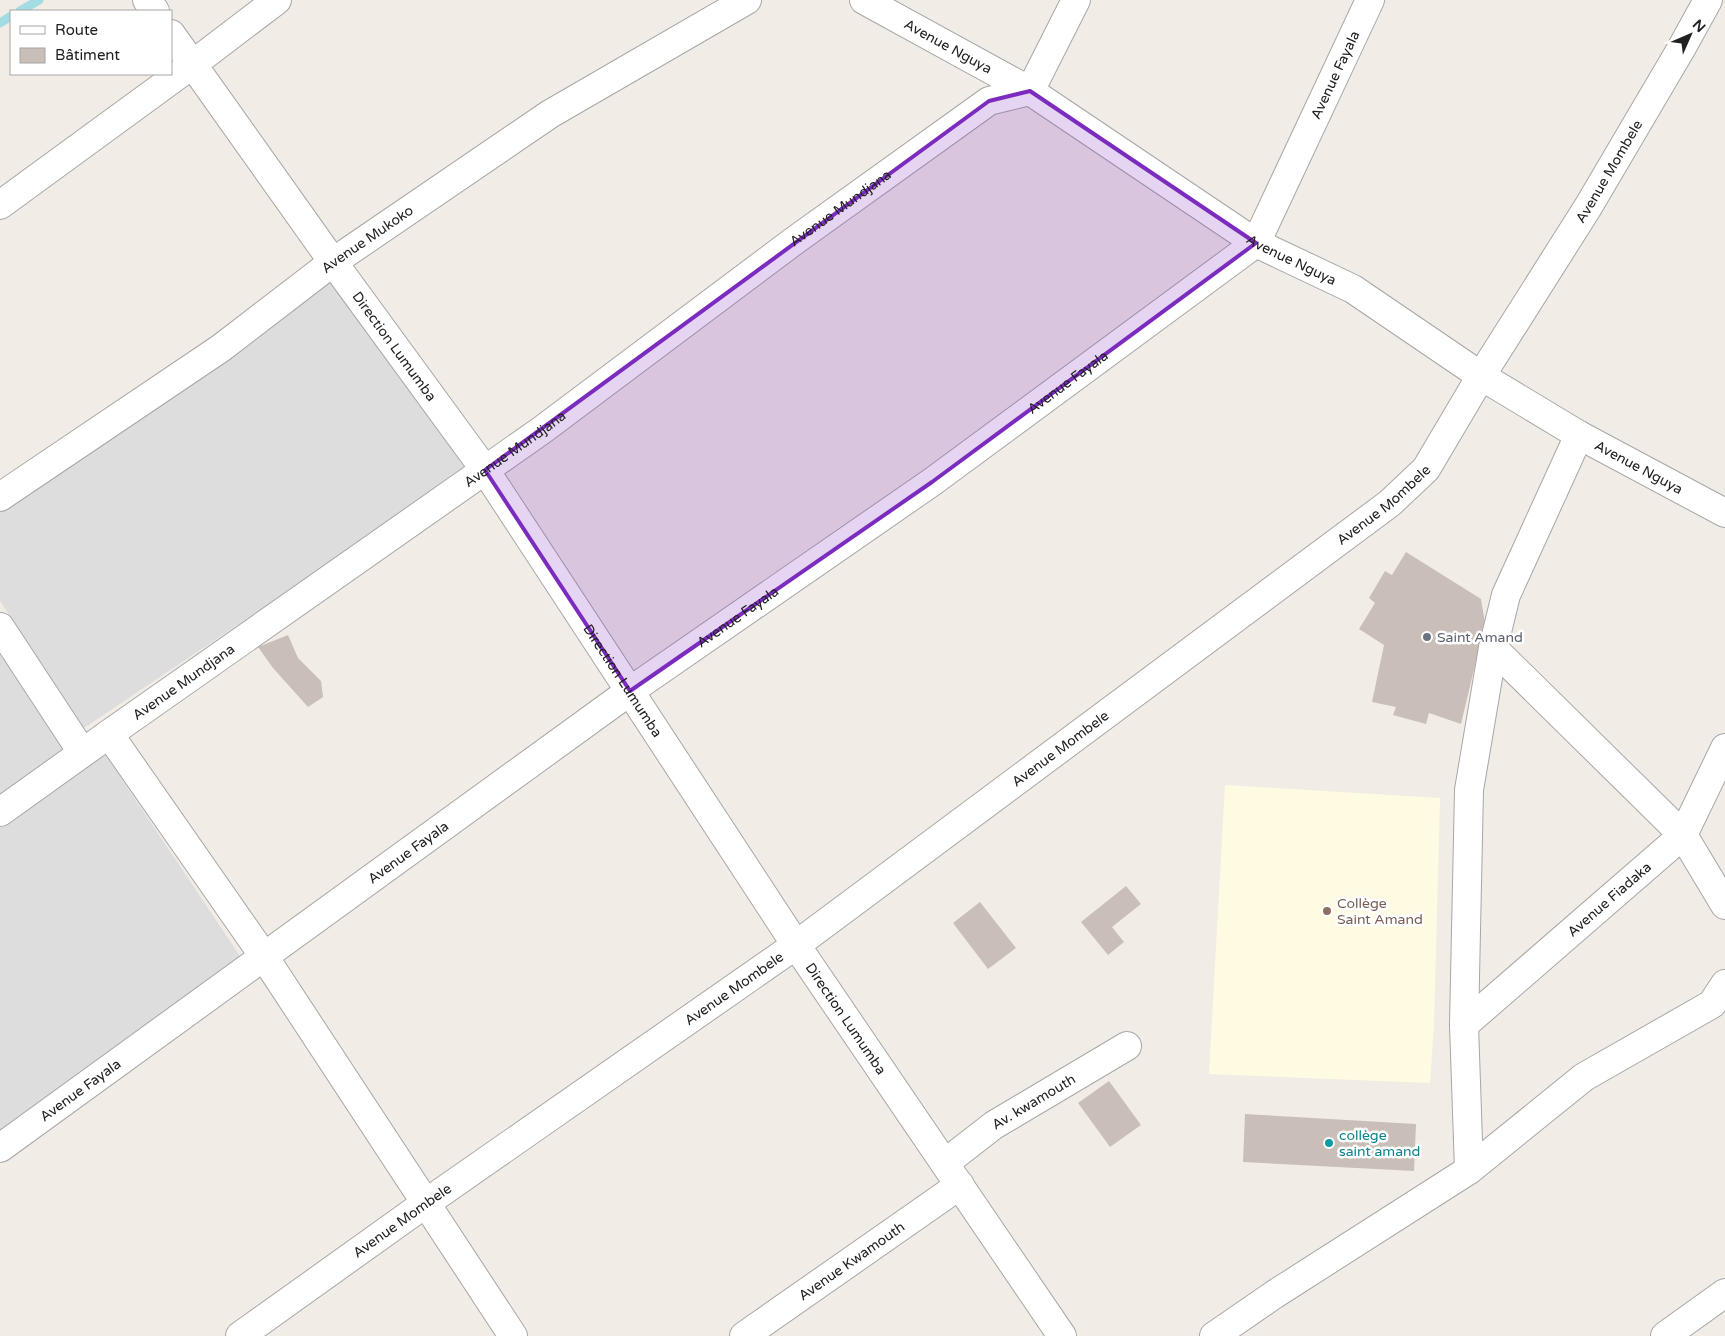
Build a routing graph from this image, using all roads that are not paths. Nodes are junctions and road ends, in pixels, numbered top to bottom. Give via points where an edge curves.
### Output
1 (277, 0) edge
2 (747, 0) edge
3 (864, 0) edge
4 (1076, 0) edge
5 (1370, 0) edge
6 (1708, 0) edge
7 (172, 35) edge
8 (193, 64) junction
9 (1030, 91) junction
10 (0, 204) edge
11 (1256, 243) junction
12 (333, 262) junction
13 (1481, 376) junction
14 (1579, 435) junction
15 (485, 470) junction
16 (0, 497) edge
17 (1725, 513) edge
18 (0, 627) edge
19 (1492, 648) junction
20 (630, 691) junction
21 (108, 734) junction
22 (1725, 748) edge
23 (82, 752) junction
24 (0, 812) edge
25 (1683, 835) junction
26 (1725, 905) edge
27 (796, 945) junction
28 (264, 955) junction
29 (1725, 984) edge
30 (1464, 1025) junction
31 (1127, 1046) dead end
32 (0, 1148) edge
33 (945, 1163) junction
34 (1469, 1170) junction
35 (960, 1185) junction
36 (426, 1203) junction
37 (1725, 1293) edge
38 (240, 1336) edge
39 (513, 1336) edge
40 (744, 1336) edge
41 (1062, 1336) edge
42 (1214, 1336) edge
43 (1666, 1336) edge

1 - 8 street
2 - 12 street, Avenue Mukoko via 550,114
3 - 9 street, Avenue Nguya
4 - 9 street
5 - 11 street, Avenue Fayala
6 - 13 street, Avenue Mombele via 1588,206
7 - 8 street, Direction Lumumba
8 - 10 street
8 - 12 street, Direction Lumumba
9 - 11 street, Avenue Nguya
9 - 15 street, Avenue Mundjana via 989,101
11 - 13 street, Avenue Nguya via 1353,289
11 - 20 street, Avenue Fayala via 932,482
12 - 15 street, Direction Lumumba
12 - 16 street, Avenue Mukoko via 221,348
13 - 14 street, Avenue Nguya
13 - 27 street, Avenue Mombele via 1426,469 1390,503
14 - 17 street, Avenue Nguya
14 - 19 street via 1506,595
15 - 20 street, Direction Lumumba
15 - 21 street, Avenue Mundjana
18 - 23 street
19 - 25 street
19 - 30 street via 1469,790
20 - 27 street, Direction Lumumba
20 - 28 street, Avenue Fayala
21 - 23 street, Avenue Mundjana
21 - 28 street
22 - 25 street, Avenue Fiadaka
23 - 24 street, Avenue Mundjana
25 - 26 street
25 - 30 street, Avenue Fiadaka
27 - 33 street, Direction Lumumba
27 - 36 street, Avenue Mombele
28 - 32 street, Avenue Fayala
28 - 36 street
29 - 34 street via 1712,1004 1584,1077
30 - 34 street
31 - 33 street, Av. kwamouth via 994,1125
33 - 35 street, Direction Lumumba
34 - 42 street
35 - 40 street, Avenue Kwamouth
35 - 41 street, Direction Lumumba
36 - 38 street, Avenue Mombele
36 - 39 street
37 - 43 street

